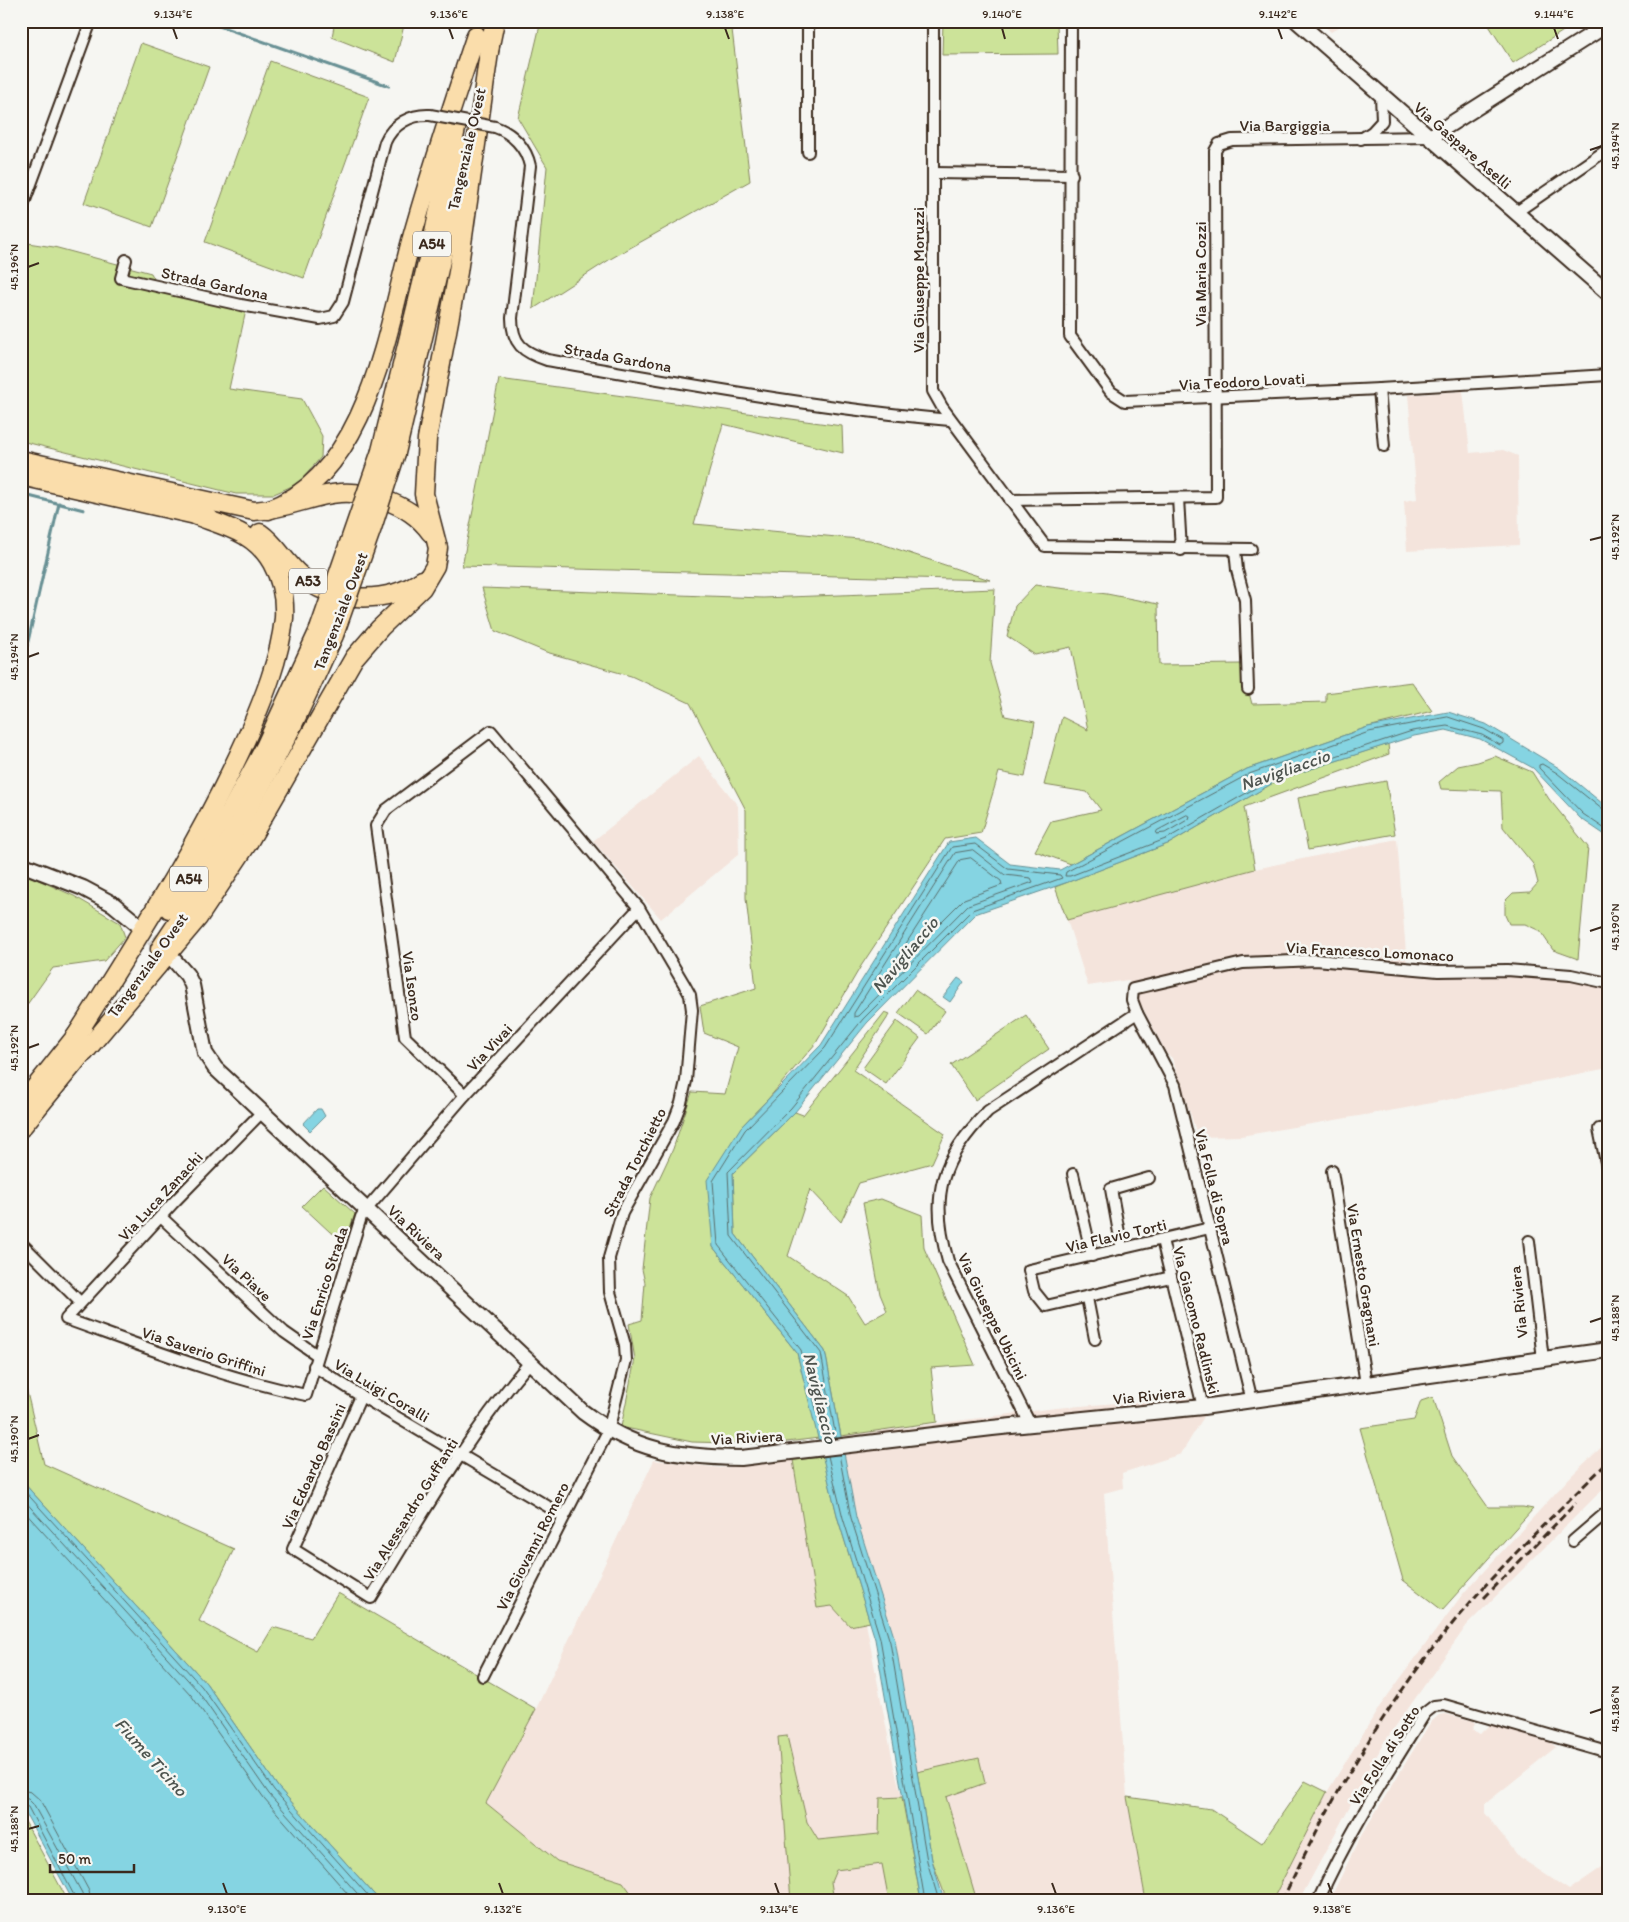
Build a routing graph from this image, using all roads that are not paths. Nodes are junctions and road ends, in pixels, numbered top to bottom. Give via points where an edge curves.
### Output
1 (91, 21) edge
2 (496, 21) edge
3 (808, 21) edge
4 (933, 21) edge
5 (1071, 21) edge
6 (1297, 21) edge
7 (1608, 24) edge
8 (482, 34) edge
9 (1381, 95) junction
10 (1430, 137) junction
11 (1360, 139) junction
12 (1608, 149) edge
13 (1215, 151) joint
14 (808, 152) dead end
15 (933, 173) junction
16 (1072, 175) junction
17 (21, 211) edge
18 (1515, 213) junction
19 (126, 260) dead end
20 (1608, 293) edge
21 (1608, 375) edge
22 (1379, 389) junction
23 (1214, 398) junction
24 (950, 420) junction
25 (1384, 446) dead end
26 (21, 460) edge
27 (21, 476) edge
28 (1178, 498) junction
29 (1010, 500) junction
30 (198, 508) junction
31 (268, 510) junction
32 (436, 540) junction
33 (1251, 549) dead end
34 (1181, 550) junction
35 (1235, 550) junction
36 (432, 572) junction
37 (327, 632) junction
38 (1248, 689) dead end
39 (568, 823) joint
40 (21, 864) edge
41 (639, 908) junction
42 (136, 923) tunnel mouth
43 (172, 958) tunnel mouth
44 (1608, 983) edge
45 (1133, 989) joint
46 (1137, 1012) junction
47 (76, 1036) junction
48 (84, 1053) junction
49 (465, 1095) junction
50 (21, 1105) edge
51 (262, 1112) junction
52 (21, 1128) edge
53 (1608, 1128) edge
54 (1332, 1171) dead end
55 (1608, 1172) edge
56 (1073, 1174) dead end
57 (1149, 1178) dead end
58 (366, 1210) junction
59 (161, 1218) junction
60 (1210, 1228) junction
61 (1162, 1240) junction
62 (1529, 1241) dead end
63 (21, 1243) edge
64 (1122, 1249) junction
65 (1092, 1256) junction
66 (1171, 1277) junction
67 (1087, 1298) junction
68 (80, 1302) junction
69 (66, 1319) joint
70 (1095, 1339) dead end
71 (1608, 1350) edge
72 (317, 1355) junction
73 (1543, 1359) junction
74 (530, 1362) junction
75 (314, 1366) junction
76 (1366, 1384) junction
77 (361, 1396) junction
78 (1252, 1401) junction
79 (1204, 1407) junction
80 (1030, 1424) junction
81 (608, 1431) junction
82 (461, 1454) junction
83 (1608, 1511) edge
84 (564, 1516) junction
85 (1573, 1541) dead end
86 (293, 1549) joint
87 (483, 1676) dead end
88 (1608, 1752) edge
89 (1318, 1901) edge

1 - 17 street
2 - 8 highway, Tangenziale Ovest / A54
3 - 14 street
4 - 15 street, Via Giuseppe Moruzzi
5 - 16 street
6 - 9 street, Via Gaspare Aselli
7 - 10 street
8 - 31 highway via 441,142 411,242 388,338 371,388 351,430 321,475 297,497
8 - 32 highway via 458,272 427,439 425,500
8 - 37 highway, Tangenziale Ovest / A54, bridge via 372,528
9 - 10 street, Via Gaspare Aselli
9 - 11 street via 1382,121
10 - 11 street, Via Bargiggia
10 - 18 street, Via Gaspare Aselli
11 - 13 street, Via Bargiggia via 1232,140 1222,143
12 - 18 street
13 - 23 street, Via Maria Cozzi
15 - 16 street
15 - 24 street, Via Giuseppe Moruzzi via 934,391
16 - 23 street, Via Teodoro Lovati via 1070,336 1119,399
18 - 20 street, Via Gaspare Aselli
19 - 24 street, Strada Gardona, bridge via 121,278 321,320 334,316 344,302 385,142 393,129 405,120 430,114 495,127 514,138 530,166 512,318 517,342 529,354 715,390 860,412
21 - 22 street, Via Teodoro Lovati
22 - 23 street, Via Teodoro Lovati
22 - 25 street
23 - 28 street via 1216,497
24 - 29 street, Via Giuseppe Moruzzi
26 - 30 highway, A53
27 - 30 highway, A53
28 - 29 street
28 - 34 street
29 - 34 street, Via Giuseppe Moruzzi via 1045,546
30 - 31 highway, A53
30 - 36 highway, A53 via 255,530 269,540 302,576 337,594 360,597 389,595 419,582
30 - 47 highway via 246,534 268,556 278,576 283,598 284,617 279,647 252,724 201,830 166,893
31 - 32 highway, A53 via 325,494 355,491 404,508 418,518
32 - 36 highway via 438,555
33 - 35 street, Via Giuseppe Moruzzi
34 - 35 street, Via Giuseppe Moruzzi
35 - 38 street via 1245,600
36 - 48 highway via 422,588 354,658 248,843 198,918
37 - 47 highway, Tangenziale Ovest / A54 via 230,812 142,949
37 - 48 highway, Tangenziale Ovest / A54 via 283,745 204,885
39 - 41 street, Strada Torchietto
39 - 49 street, Via Isonzo via 491,732 386,810 376,826 405,1037
40 - 42 street via 83,888 113,904
41 - 49 street, Via Vivai
41 - 81 street, Strada Torchietto via 684,984 692,1010 681,1103 622,1213 610,1258 610,1292 626,1360
43 - 51 street, Via Riviera via 192,985 205,1053 215,1068
44 - 45 street, Via Francesco Lomonaco via 1507,970 1438,971 1316,960 1244,963
45 - 46 street, Via Folla di Sopra via 1132,1000
46 - 60 street, Via Folla di Sopra via 1175,1085
46 - 80 street, Via Giuseppe Ubicini via 988,1111 967,1132 945,1170 939,1209 941,1237 948,1261
47 - 50 highway, Tangenziale Ovest / A54
48 - 52 highway, Tangenziale Ovest / A54
49 - 58 street, Via Vivai
51 - 58 street, Via Riviera
51 - 59 street, Via Luca Zanachi
53 - 55 street via 1599,1129
54 - 76 street, Via Ernesto Gragnani
56 - 65 street
57 - 64 street via 1111,1189
58 - 72 street, Via Enrico Strada
58 - 74 street, Via Riviera
59 - 68 street, Via Luca Zanachi
59 - 72 street, Via Piave via 284,1332
60 - 61 street, Via Flavio Torti
60 - 78 street, Via Folla di Sopra
61 - 64 street, Via Flavio Torti
61 - 66 street, Via Giacomo Radlinski
62 - 73 street, Via Riviera
63 - 68 street
64 - 65 street, Via Flavio Torti
65 - 67 street, Via Flavio Torti via 1029,1270 1034,1291 1046,1306
66 - 67 street
66 - 79 street, Via Giacomo Radlinski
67 - 70 street
68 - 69 street, Via Luca Zanachi
69 - 75 street, Via Saverio Griffini via 268,1388 306,1395
71 - 73 street, Via Riviera
72 - 75 street, Via Enrico Strada
73 - 76 street, Via Riviera
74 - 81 street, Via Riviera
74 - 82 street, Via Alessandro Guffanti
75 - 77 street, Via Luigi Coralli
76 - 78 street, Via Riviera
77 - 82 street, Via Luigi Coralli
77 - 86 street, Via Edoardo Bassini
78 - 79 street, Via Riviera
79 - 80 street, Via Riviera
80 - 81 street, Via Riviera via 741,1458 709,1458 666,1452
81 - 84 street, Via Giovanni Romero
82 - 84 street, Via Luigi Coralli
82 - 86 street, Via Alessandro Guffanti via 371,1598
83 - 85 street
84 - 87 street, Via Giovanni Romero
88 - 89 street, Via Folla di Sotto via 1444,1705 1434,1706 1425,1713 1369,1803

